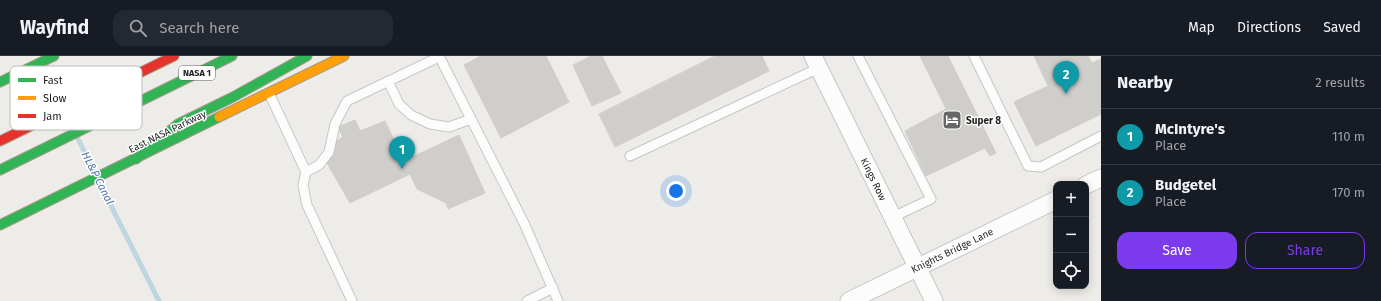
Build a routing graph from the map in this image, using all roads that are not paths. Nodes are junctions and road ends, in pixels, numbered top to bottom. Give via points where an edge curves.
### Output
1 (54, 56) edge
2 (174, 56) edge
3 (232, 56) edge
4 (307, 56) edge
5 (344, 56) edge
6 (439, 56) edge
7 (858, 56) edge
8 (974, 56) edge
9 (816, 62) edge
10 (33, 66) edge
11 (142, 72) edge
12 (10, 77) edge
13 (388, 81) junction
14 (0, 82) edge
15 (269, 93) junction
16 (142, 101) edge
17 (471, 119) junction
18 (23, 130) edge
19 (82, 130) edge
20 (1101, 136) edge
21 (0, 141) edge
22 (630, 156) dead end
23 (136, 159) junction
24 (0, 170) edge
25 (306, 172) junction
26 (1101, 178) edge
27 (1089, 184) edge
28 (1053, 201) edge
29 (893, 217) junction
30 (0, 225) edge
31 (918, 267) junction
32 (553, 288) junction
33 (352, 301) edge
34 (527, 301) edge
35 (558, 301) edge
36 (849, 301) edge
37 (934, 301) edge

1 - 10 main road
2 - 11 main road, NASA 1
3 - 16 main road, NASA 1
4 - 23 main road via 178,124
5 - 15 main road, East NASA Parkway
6 - 13 lane
6 - 17 lane
7 - 29 lane via 931,199
8 - 20 lane via 1028,166 1041,167
9 - 22 lane
9 - 29 street, Kings Row
12 - 14 main road
13 - 17 lane via 399,104 411,115 430,124 449,127
13 - 25 lane via 347,101 335,124 329,152 319,165
15 - 23 main road, East NASA Parkway
15 - 25 lane
17 - 32 lane via 524,223
18 - 21 main road, NASA 1
19 - 24 main road, NASA 1
23 - 30 main road, East NASA Parkway
25 - 33 lane via 303,185 307,205
26 - 27 street
28 - 31 street, Knights Bridge Lane
29 - 31 street, Kings Row
31 - 36 street, Knights Bridge Lane
31 - 37 street, Kings Row
32 - 34 lane
32 - 35 lane

